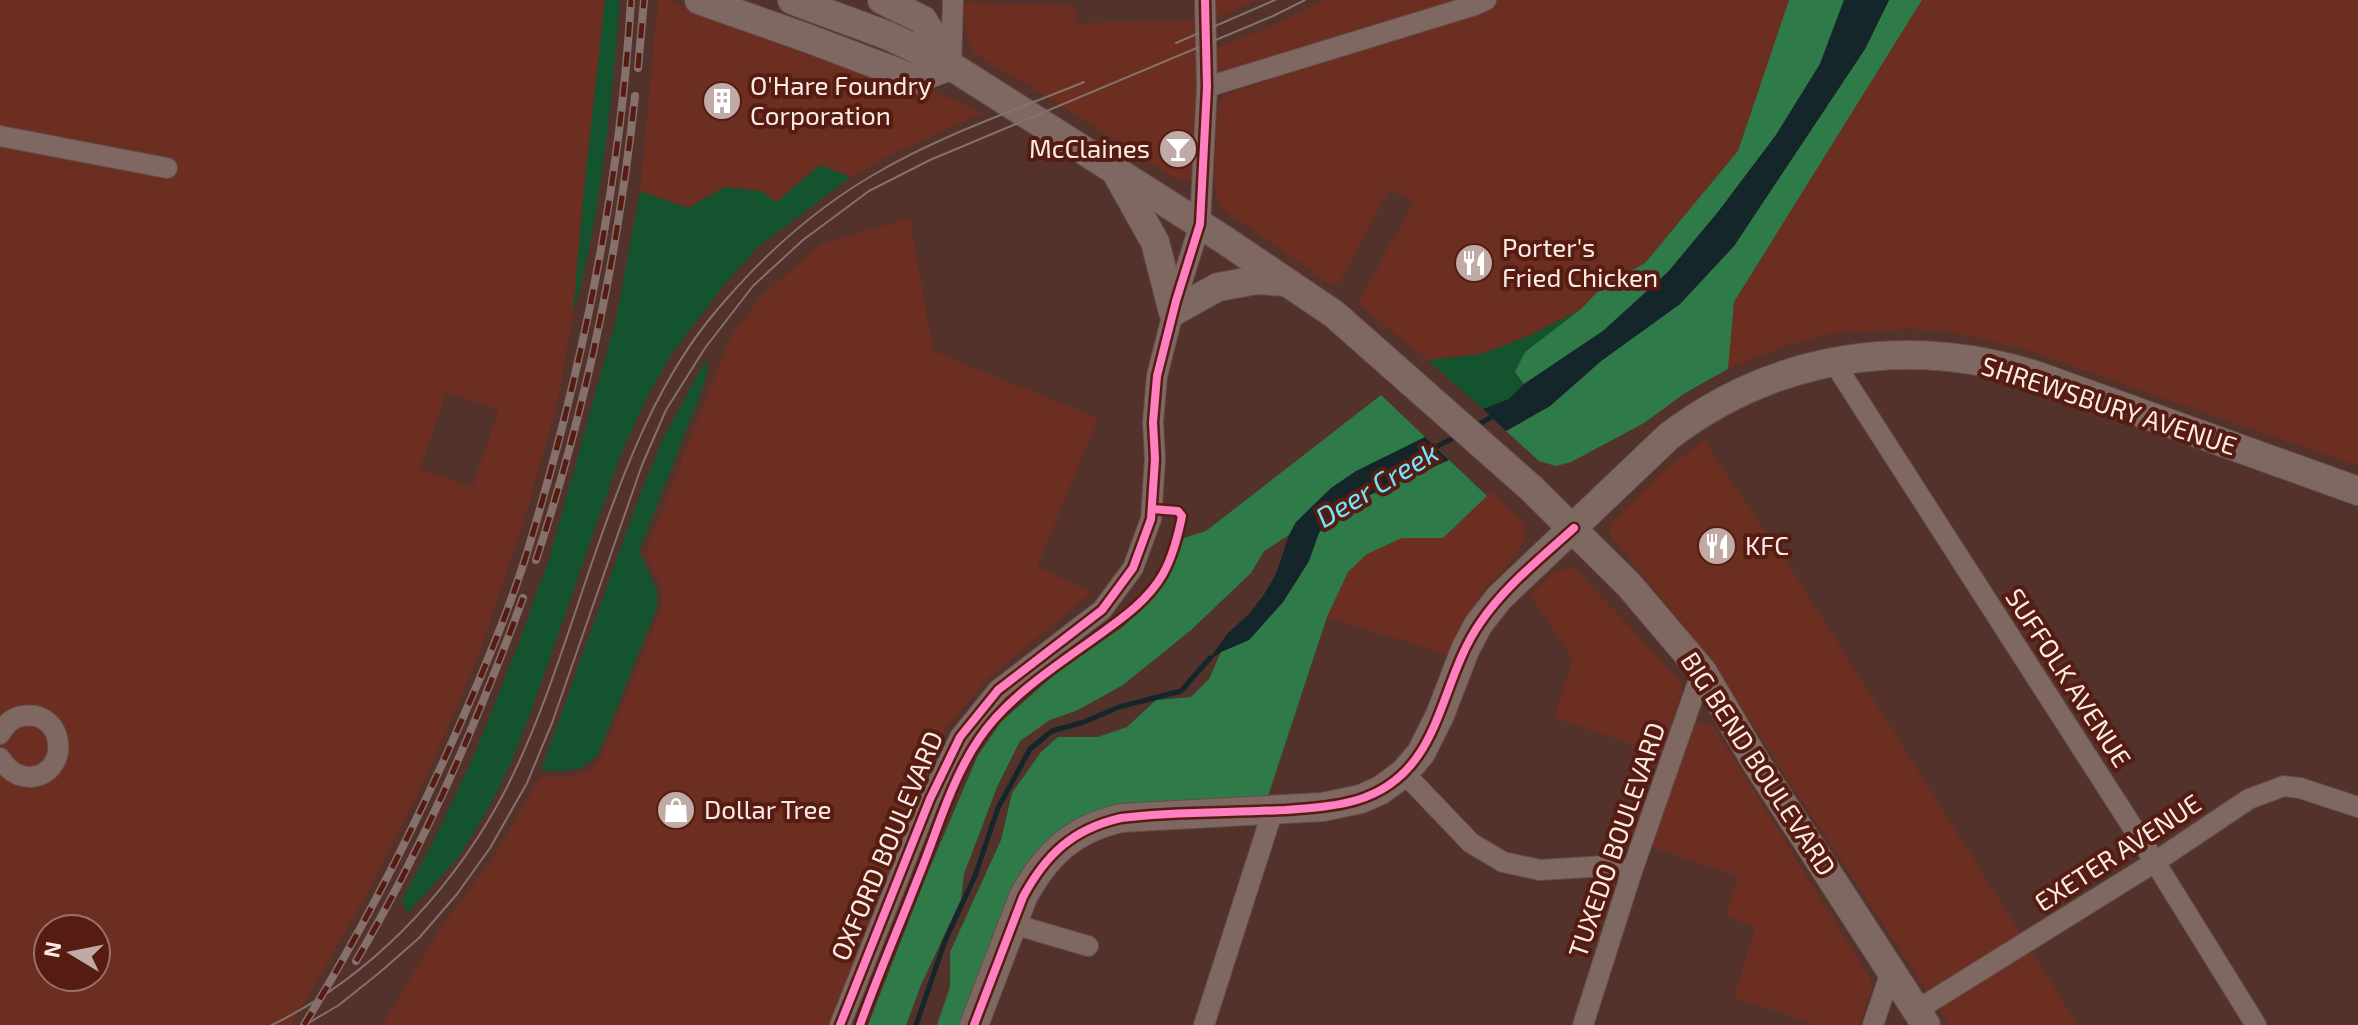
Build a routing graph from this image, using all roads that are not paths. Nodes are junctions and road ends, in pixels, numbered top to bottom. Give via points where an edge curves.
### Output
1 (699, 0) edge
2 (792, 0) edge
3 (882, 0) edge
4 (953, 0) edge
5 (1205, 0) edge
6 (1486, 0) edge
7 (951, 66) junction
8 (1207, 87) junction
9 (0, 136) edge
10 (167, 168) dead end
11 (1116, 171) junction
12 (1200, 224) junction
13 (1287, 282) junction
14 (1173, 312) junction
15 (1833, 361) junction
16 (2358, 491) edge
17 (1574, 528) junction
18 (1702, 671) junction
19 (0, 734) edge
20 (0, 758) edge
21 (1404, 773) junction
22 (2358, 807) edge
23 (1273, 810) junction
24 (2155, 862) junction
25 (1632, 871) junction
26 (1013, 924) junction
27 (1088, 946) dead end
28 (1892, 969) junction
29 (1922, 1018) edge
30 (840, 1025) edge
31 (974, 1025) edge
32 (1204, 1025) edge
33 (1583, 1025) edge
34 (1873, 1025) edge
35 (2256, 1025) edge

1 - 7 main road via 915,79
2 - 7 main road, BIG BEND BOULEVARD
3 - 7 main road via 923,20
4 - 7 street
5 - 8 street, OXFORD BOULEVARD
6 - 8 street
7 - 11 main road, BIG BEND BOULEVARD
8 - 12 street, OXFORD BOULEVARD
9 - 10 street
11 - 12 main road, BIG BEND BOULEVARD
11 - 14 main road via 1155,242
12 - 13 main road, BIG BEND BOULEVARD
12 - 14 street, OXFORD BOULEVARD
13 - 14 main road via 1233,282
13 - 17 main road, BIG BEND BOULEVARD via 1334,314
14 - 30 street, OXFORD BOULEVARD via 1157,376 1151,519 1133,568 1102,610 998,690 960,737 932,793
15 - 16 main road, SHREWSBURY AVENUE via 1912,355 2016,369
15 - 17 main road, SHREWSBURY AVENUE via 1756,384 1689,421
15 - 24 street, SUFFOLK AVENUE
17 - 18 main road, BIG BEND BOULEVARD
17 - 21 main road, SHREWSBURY AVENUE via 1499,598 1478,625 1430,736
18 - 25 street, TUXEDO BOULEVARD
18 - 28 main road, BIG BEND BOULEVARD
19 - 20 street via 18,717 38,716 54,728 59,747 52,766 35,776 14,774
21 - 23 main road via 1361,799
21 - 25 street via 1471,843 1503,862 1540,870 1606,866
22 - 24 street, EXETER AVENUE via 2284,786 2249,799
23 - 26 main road via 1142,815 1093,826 1044,862
23 - 32 street
24 - 29 street, EXETER AVENUE
24 - 35 street, SUFFOLK AVENUE
25 - 33 street, TUXEDO BOULEVARD
26 - 27 street
26 - 31 main road
28 - 29 main road, BIG BEND BOULEVARD
28 - 34 street

